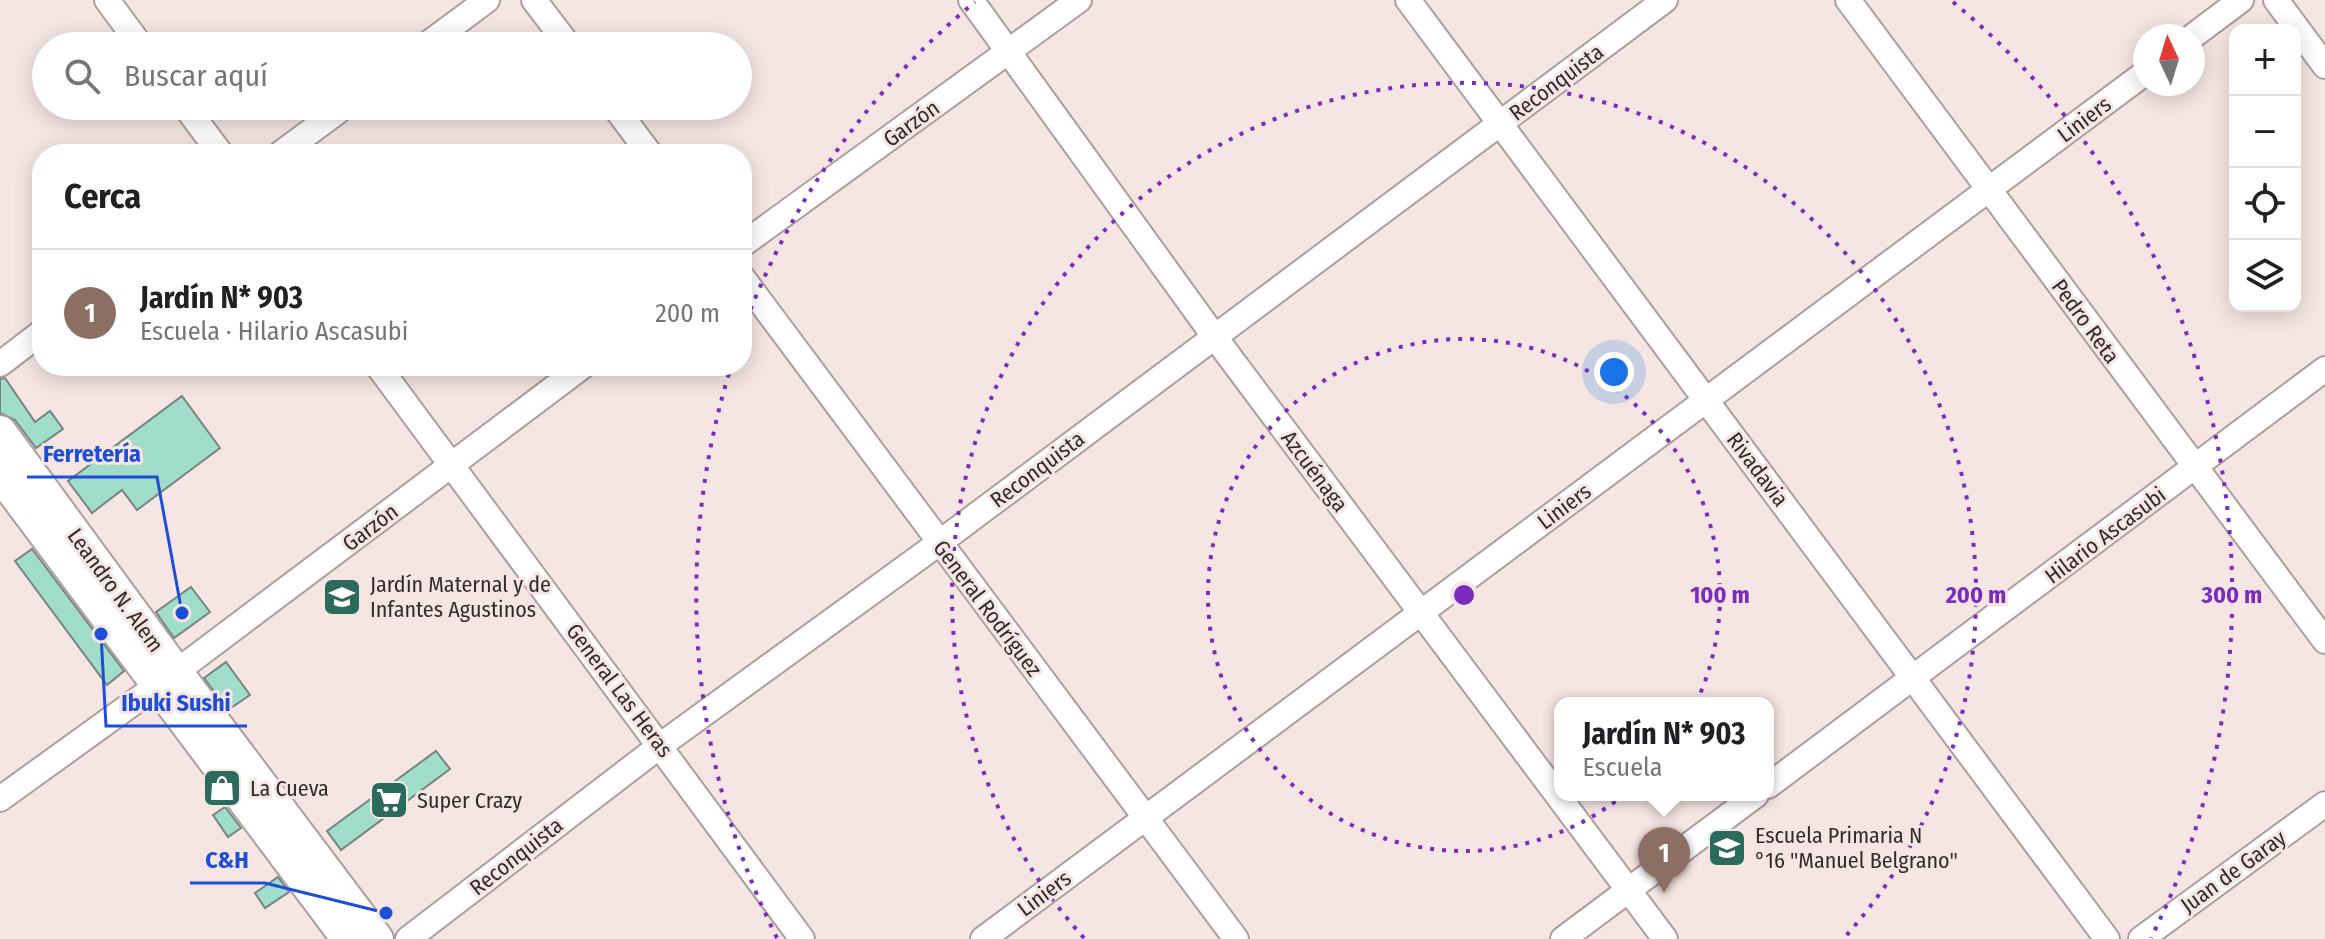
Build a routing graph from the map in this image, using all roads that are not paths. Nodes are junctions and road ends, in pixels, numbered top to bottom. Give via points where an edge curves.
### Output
1 (107, 0) edge
2 (487, 0) edge
3 (534, 0) edge
4 (971, 0) edge
5 (1079, 0) edge
6 (1408, 0) edge
7 (1665, 0) edge
8 (1848, 0) edge
9 (2241, 0) edge
10 (2276, 0) edge
11 (2205, 27) edge
12 (131, 32) edge
13 (444, 32) edge
14 (558, 32) edge
15 (1010, 52) junction
16 (2325, 66) edge
17 (2133, 82) edge
18 (196, 120) edge
19 (326, 120) edge
20 (624, 120) edge
21 (1499, 124) junction
22 (214, 144) edge
23 (294, 144) edge
24 (642, 144) edge
25 (1989, 190) junction
26 (752, 238) edge
27 (752, 291) edge
28 (1214, 336) junction
29 (32, 340) edge
30 (0, 364) edge
31 (2325, 369) edge
32 (385, 376) edge
33 (570, 376) edge
34 (1704, 400) junction
35 (0, 432) edge
36 (452, 466) junction
37 (2194, 468) junction
38 (0, 474) edge
39 (939, 543) junction
40 (1422, 613) junction
41 (2325, 641) edge
42 (1913, 678) junction
43 (166, 679) junction
44 (661, 745) junction
45 (1774, 782) edge
46 (1554, 790) edge
47 (0, 799) edge
48 (1562, 801) edge
49 (1748, 801) edge
50 (2325, 804) edge
51 (1146, 818) junction
52 (1628, 890) junction
53 (348, 939) edge
54 (377, 939) edge
55 (408, 939) edge
56 (802, 939) edge
57 (983, 939) edge
58 (1236, 939) edge
59 (1563, 939) edge
60 (1665, 939) edge
61 (2107, 939) edge
62 (2141, 939) edge

1 - 12 street
2 - 13 street
3 - 14 street
4 - 15 street, Azcuénaga
5 - 15 street, Garzón
6 - 21 street, Rivadavia
7 - 21 street, Reconquista
8 - 25 street, Pedro Reta
9 - 11 street
10 - 16 street
15 - 26 street, Garzón
15 - 28 street, Azcuénaga
17 - 25 street, Liniers
18 - 22 street
19 - 23 street
20 - 24 street
21 - 28 street, Reconquista
21 - 34 street, Rivadavia
25 - 34 street, Liniers
25 - 37 street, Pedro Reta
27 - 39 street, General Rodríguez
28 - 39 street, Reconquista
28 - 40 street, Azcuénaga
29 - 30 street
31 - 37 street, Hilario Ascasubi
32 - 36 street, General Las Heras
33 - 36 street, Garzón
34 - 40 street, Liniers
34 - 42 street, Rivadavia
35 - 43 main road, Leandro N. Alem
36 - 43 street, Garzón
36 - 44 street, General Las Heras
37 - 41 street, Pedro Reta
37 - 42 street, Hilario Ascasubi
38 - 43 main road, Leandro N. Alem
39 - 44 street, Reconquista
39 - 51 street, General Rodríguez
40 - 46 street, Azcuénaga
40 - 51 street, Liniers
42 - 45 street, Hilario Ascasubi
42 - 61 street, Rivadavia
43 - 47 street, Garzón
43 - 53 main road, Leandro N. Alem
43 - 54 main road, Leandro N. Alem
44 - 55 street, Reconquista
44 - 56 street, General Las Heras
48 - 52 street, Azcuénaga
49 - 52 street
50 - 62 street, Juan de Garay
51 - 57 street, Liniers
51 - 58 street, General Rodríguez
52 - 59 street
52 - 60 street, Azcuénaga

